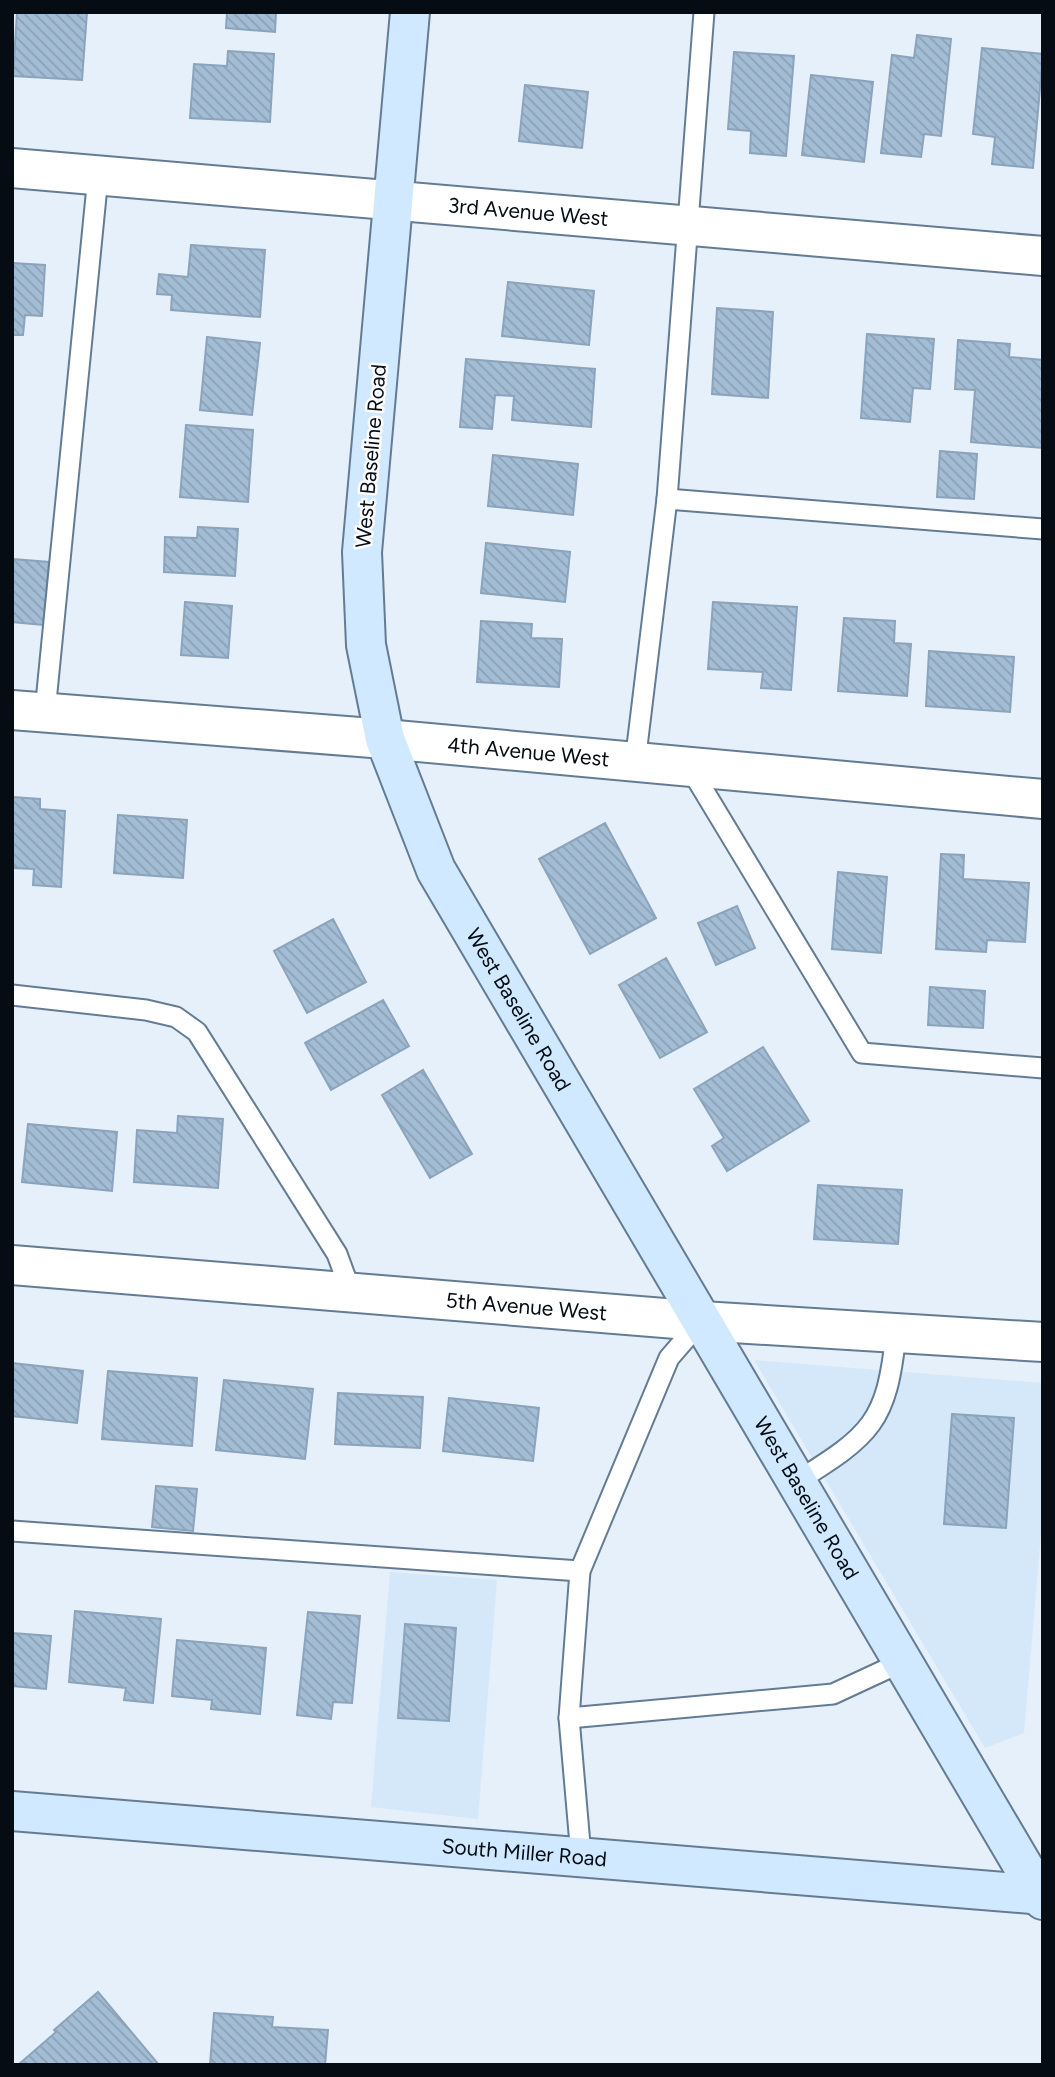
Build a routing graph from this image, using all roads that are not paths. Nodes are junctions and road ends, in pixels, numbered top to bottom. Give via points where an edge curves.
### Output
1 (410, 12) edge
2 (704, 12) edge
3 (12, 168) edge
4 (98, 176) junction
5 (394, 203) junction
6 (689, 227) junction
7 (1043, 256) edge
8 (667, 499) junction
9 (1043, 529) edge
10 (29, 711) edge
11 (384, 739) junction
12 (635, 763) junction
13 (690, 768) junction
14 (1043, 799) edge
15 (12, 995) edge
16 (1043, 1068) edge
17 (12, 1265) edge
18 (352, 1294) junction
19 (701, 1321) junction
20 (896, 1333) junction
21 (1043, 1342) edge
22 (796, 1482) junction
23 (12, 1531) edge
24 (580, 1571) junction
25 (902, 1662) junction
26 (569, 1718) junction
27 (12, 1811) edge
28 (581, 1856) junction
29 (1041, 1897) edge

1 - 5 main road, West Baseline Road
2 - 6 lane
3 - 4 street, 3rd Avenue West
4 - 5 street, 3rd Avenue West
4 - 10 lane
5 - 6 street, 3rd Avenue West
5 - 11 main road, West Baseline Road via 362,552 366,645
6 - 7 street, 3rd Avenue West
6 - 8 lane
8 - 9 lane
8 - 12 lane
10 - 11 street, 4th Avenue West
11 - 12 street, 4th Avenue West
11 - 19 main road, West Baseline Road via 436,870
12 - 13 street, 4th Avenue West
13 - 14 street, 4th Avenue West
13 - 16 lane via 862,1053
15 - 18 lane via 146,1010 176,1017 197,1032 337,1254
17 - 18 street, 5th Avenue West
18 - 19 street, 5th Avenue West
19 - 20 street, 5th Avenue West
19 - 22 main road, West Baseline Road
19 - 24 lane via 669,1358
20 - 21 street, 5th Avenue West
20 - 22 lane via 887,1396 873,1422 846,1451
22 - 25 main road, West Baseline Road
23 - 24 lane
24 - 26 lane
25 - 26 lane via 833,1694
25 - 29 main road, West Baseline Road
26 - 28 lane
27 - 28 main road, South Miller Road
28 - 29 main road, South Miller Road

